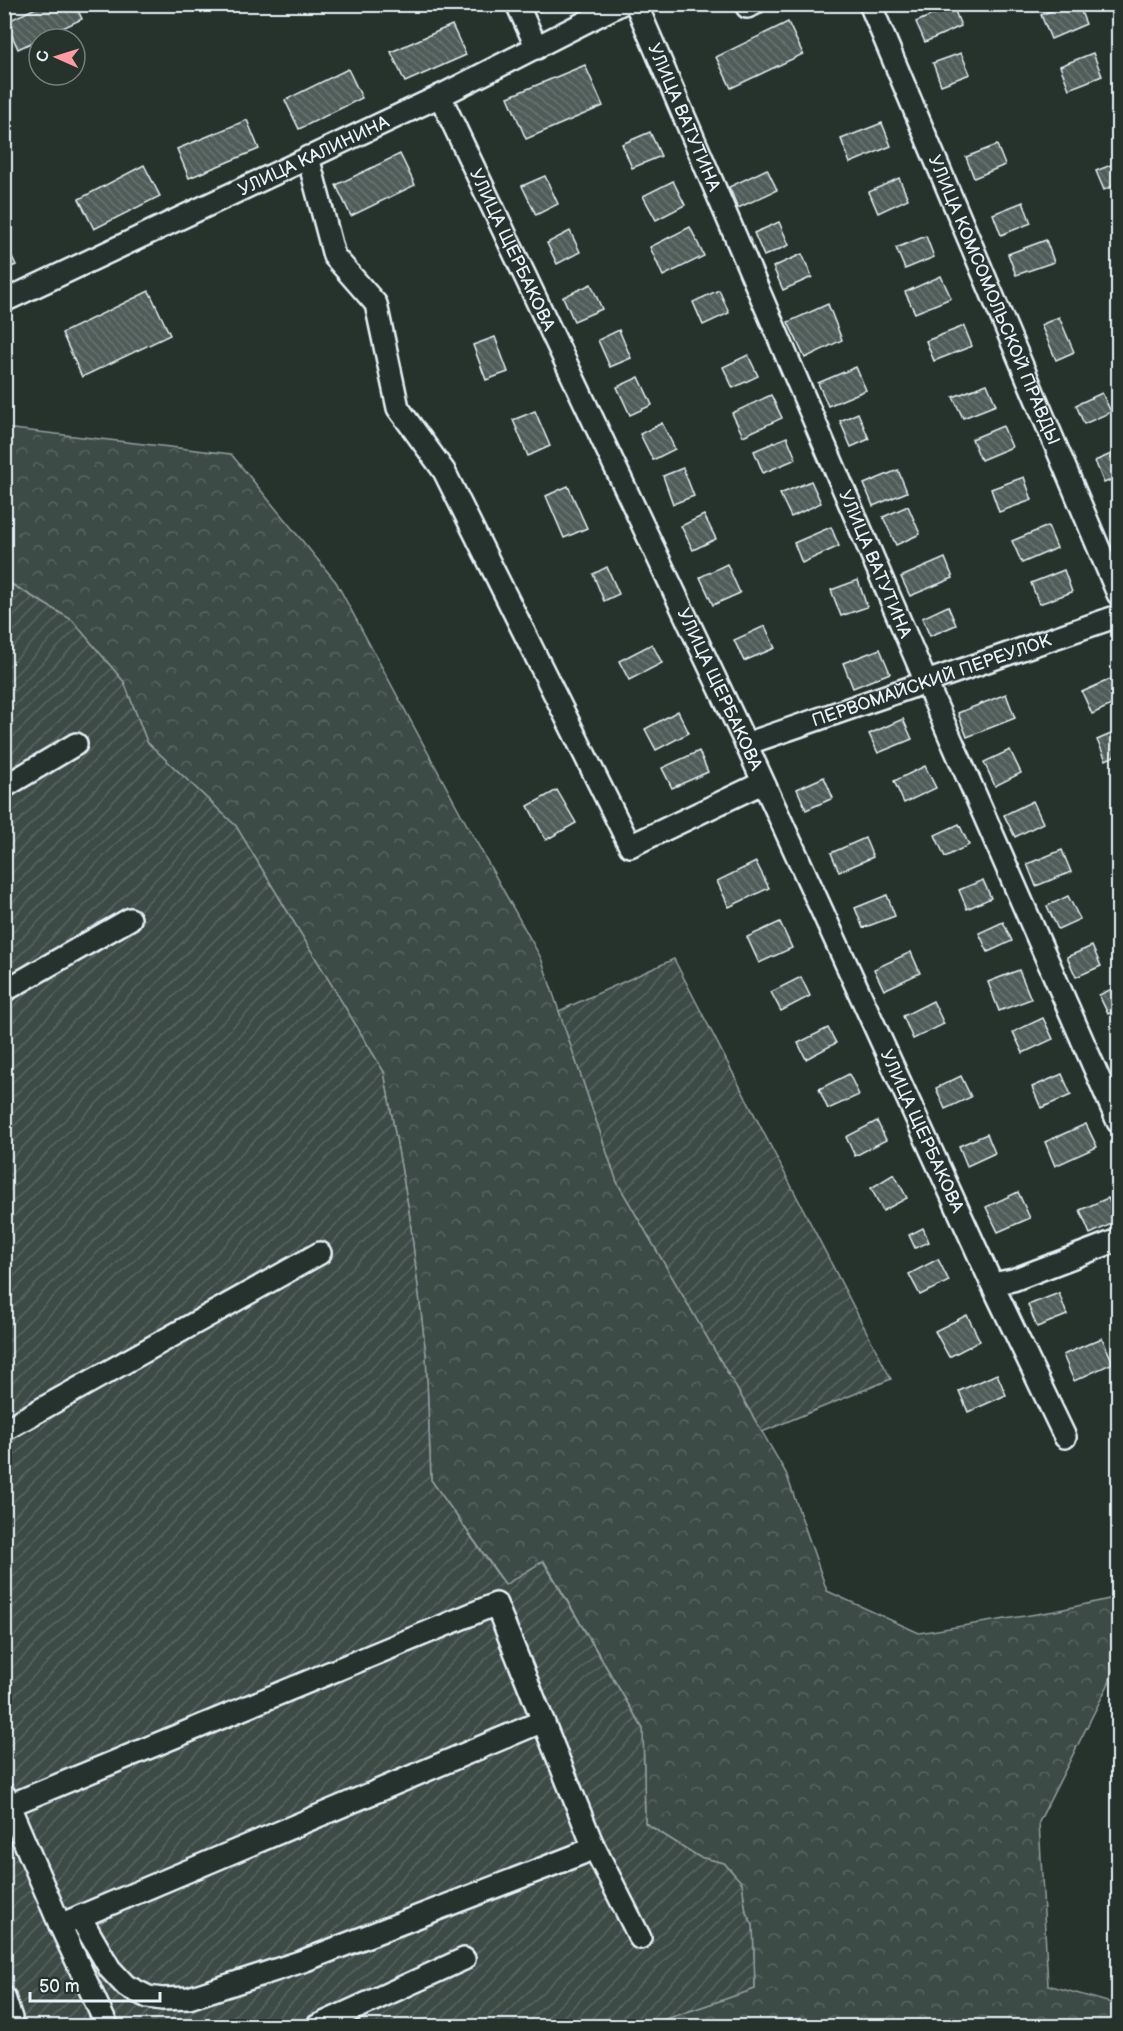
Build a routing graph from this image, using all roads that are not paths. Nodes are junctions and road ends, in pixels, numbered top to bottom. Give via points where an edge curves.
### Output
1 (517, 4) edge
2 (621, 4) edge
3 (636, 4) edge
4 (746, 4) edge
5 (754, 4) edge
6 (870, 4) edge
7 (537, 48) junction
8 (440, 96) junction
9 (308, 157) junction
10 (4, 301) edge
11 (1119, 594) edge
12 (1119, 616) edge
13 (926, 682) junction
14 (76, 744) dead end
15 (746, 744) junction
16 (762, 783) junction
17 (4, 787) edge
18 (130, 919) dead end
19 (4, 992) edge
20 (1119, 1122) edge
21 (1119, 1240) edge
22 (320, 1253) dead end
23 (992, 1284) junction
24 (4, 1430) edge
25 (1065, 1437) dead end
26 (543, 1721) junction
27 (7, 1799) edge
28 (592, 1843) junction
29 (80, 1917) junction
30 (60, 1925) junction
31 (640, 1938) dead end
32 (464, 1959) dead end
33 (4, 1997) edge
34 (4, 2022) edge
35 (107, 2026) edge
36 (317, 2026) edge

1 - 7 street
2 - 7 street, УЛИЦА КАЛИНИНА
3 - 13 street, УЛИЦА ВАТУТИНА
4 - 5 street
6 - 11 street, УЛИЦА КОМСОМОЛЬСКОЙ ПРАВДЫ
7 - 8 street, УЛИЦА КАЛИНИНА
8 - 9 street, УЛИЦА КАЛИНИНА
8 - 15 street, УЛИЦА ЩЕРБАКОВА
9 - 10 street, УЛИЦА КАЛИНИНА
9 - 16 street via 334,256 376,304 398,408 444,471 630,846
12 - 13 street, ПЕРВОМАЙСКИЙ ПЕРЕУЛОК
13 - 15 street, ПЕРВОМАЙСКИЙ ПЕРЕУЛОК
13 - 20 street, УЛИЦА ВАТУТИНА
14 - 17 street
15 - 16 street, УЛИЦА ЩЕРБАКОВА
16 - 23 street, УЛИЦА ЩЕРБАКОВА
18 - 19 street
21 - 23 street via 1013,1280
22 - 24 street
23 - 25 street, УЛИЦА ЩЕРБАКОВА
26 - 27 street via 496,1604
26 - 28 street
26 - 29 street
27 - 30 street
28 - 29 street via 580,1854 303,1961 189,1998 148,1997 126,1986 110,1969
28 - 31 street
29 - 30 street
30 - 35 street
32 - 36 street
33 - 34 street via 11,2018

